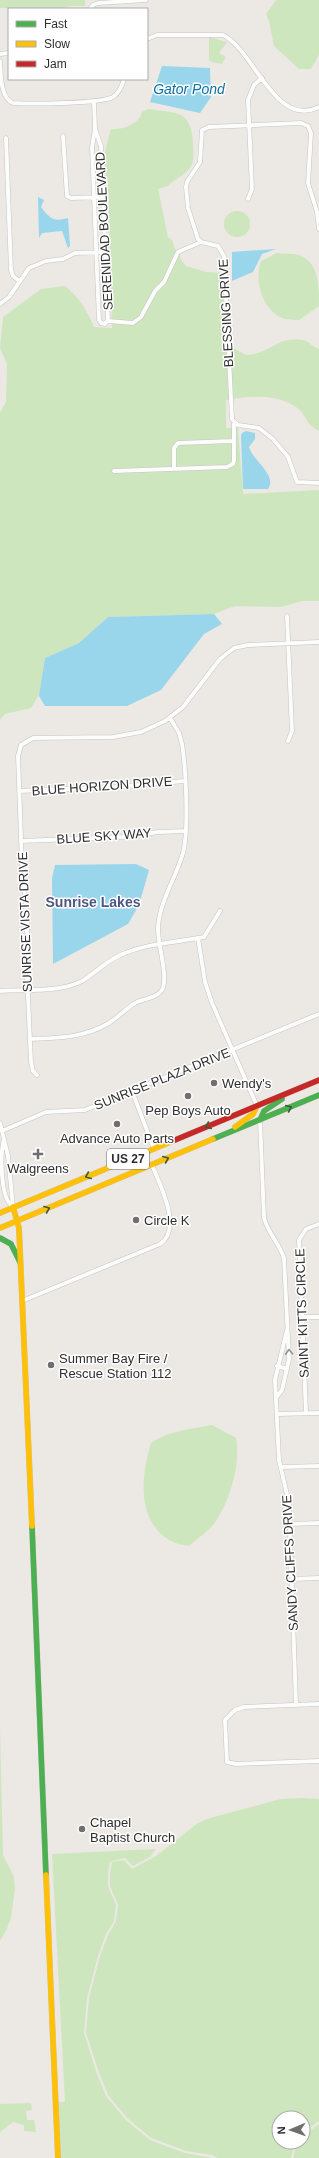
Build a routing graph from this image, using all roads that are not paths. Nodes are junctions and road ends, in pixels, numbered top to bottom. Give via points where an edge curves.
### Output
1 (146, 0) edge
2 (91, 8) edge
3 (148, 39) edge
4 (0, 61) edge
5 (262, 78) junction
6 (124, 80) edge
7 (94, 101) junction
8 (319, 107) edge
9 (249, 125) junction
10 (95, 129) junction
11 (63, 136) dead end
12 (6, 138) dead end
13 (103, 197) junction
14 (94, 198) junction
15 (248, 199) dead end
16 (319, 229) edge
17 (201, 242) junction
18 (96, 252) junction
19 (105, 252) junction
20 (19, 281) junction
21 (0, 304) edge
22 (108, 321) junction
23 (234, 422) junction
24 (233, 441) junction
25 (174, 470) junction
26 (114, 471) dead end
27 (319, 483) edge
28 (287, 616) dead end
29 (319, 642) edge
30 (288, 643) junction
31 (170, 718) junction
32 (288, 741) dead end
33 (184, 781) junction
34 (19, 792) junction
35 (186, 831) junction
36 (21, 842) junction
37 (220, 911) dead end
38 (198, 938) junction
39 (159, 945) junction
40 (27, 989) junction
41 (0, 990) edge
42 (319, 1014) edge
43 (30, 1039) junction
44 (233, 1050) junction
45 (37, 1074) dead end
46 (319, 1080) edge
47 (295, 1090) junction
48 (132, 1091) junction
49 (319, 1095) edge
50 (257, 1106) junction
51 (260, 1120) junction
52 (0, 1123) edge
53 (2, 1131) junction
54 (222, 1136) junction
55 (4, 1139) junction
56 (154, 1149) junction
57 (152, 1165) junction
58 (13, 1207) junction
59 (0, 1213) edge
60 (18, 1221) junction
61 (319, 1224) edge
62 (0, 1228) edge
63 (0, 1238) edge
64 (20, 1262) junction
65 (22, 1301) junction
66 (302, 1317) junction
67 (319, 1317) edge
68 (287, 1330) junction
69 (277, 1366) junction
70 (287, 1369) junction
71 (276, 1398) junction
72 (319, 1412) edge
73 (306, 1413) junction
74 (277, 1414) junction
75 (319, 1466) edge
76 (282, 1467) junction
77 (319, 1523) edge
78 (290, 1524) junction
79 (319, 1578) edge
80 (292, 1579) junction
81 (319, 1704) edge
82 (296, 1705) junction
83 (319, 1761) edge
84 (58, 2158) edge

1 - 2 street via 98,3
3 - 5 street via 157,35 223,35 239,46
4 - 7 street via 2,93 10,102
5 - 8 street via 277,99 290,108 308,110
5 - 9 street via 254,85 249,96
6 - 7 street via 117,94
7 - 10 street, SERENIDAD BOULEVARD
9 - 15 street via 252,189
9 - 16 street via 301,123 309,127 311,134 308,183 318,214
9 - 17 street via 209,126 201,132 200,162 186,188 191,220
10 - 13 street, SERENIDAD BOULEVARD via 100,139
10 - 14 street, SERENIDAD BOULEVARD via 92,147
11 - 14 street via 67,196
12 - 20 street via 11,270
13 - 14 street
13 - 19 street, SERENIDAD BOULEVARD
14 - 18 street, SERENIDAD BOULEVARD
17 - 22 street via 178,252 164,282 155,291 141,317 132,322
17 - 23 street, BLESSING DRIVE via 216,245 224,256 231,415
18 - 19 street
18 - 20 street via 76,253 63,259 46,261 29,268
18 - 22 street, SERENIDAD BOULEVARD via 99,320 103,324
19 - 22 street, SERENIDAD BOULEVARD
20 - 21 street via 9,297
23 - 24 street, BLESSING DRIVE
23 - 27 street via 240,426 259,428 270,436 288,457 297,482
24 - 25 street, BLESSING DRIVE via 233,464 227,467
24 - 25 street via 178,443 174,448
25 - 26 street
28 - 30 street
29 - 30 street
30 - 31 street via 248,645 230,650 220,659 187,703
30 - 32 street via 292,731
31 - 33 street via 181,740
31 - 34 street, SUNRISE VISTA DRIVE via 146,730 124,736 28,740 21,745 18,753
33 - 34 street, BLUE HORIZON DRIVE
33 - 35 street
34 - 36 street, SUNRISE VISTA DRIVE
35 - 36 street, BLUE SKY WAY
35 - 39 street via 183,854 161,910
36 - 40 street, SUNRISE VISTA DRIVE via 27,919
37 - 38 street via 204,937
38 - 39 street
38 - 44 street via 208,992
39 - 40 street via 119,955 72,985
39 - 43 street via 164,979 157,994 137,1002 112,1021 91,1032 65,1038
40 - 41 street
40 - 43 street, SUNRISE VISTA DRIVE
42 - 44 street, SUNRISE PLAZA DRIVE
43 - 45 street, SUNRISE VISTA DRIVE via 31,1065
44 - 48 street, SUNRISE PLAZA DRIVE
44 - 50 street
46 - 47 main road, US 27
47 - 50 main road, US 27
47 - 51 main road via 264,1111
48 - 53 street, SUNRISE PLAZA DRIVE via 80,1112 46,1112
48 - 56 street
51 -> 49 main road, US 27
50 - 54 main road via 254,1114
50 -> 56 main road, US 27
51 - 54 main road, US 27
51 - 68 street, SANDY CLIFFS DRIVE via 264,1218 268,1232 281,1249 284,1258
52 - 53 street
53 - 55 street
57 -> 54 main road, US 27
55 - 58 street
55 - 58 street via 1,1156 3,1185 6,1201
56 -> 58 main road, US 27
60 -> 57 main road, US 27
57 - 65 street via 167,1203 170,1227 167,1238 160,1244
58 - 59 main road, US 27
58 - 60 main road
60 - 62 main road, US 27
60 - 64 main road
61 - 66 street, SAINT KITTS CIRCLE via 306,1229 299,1240
63 - 64 main road via 11,1244
64 - 65 main road
65 - 84 main road
66 - 67 street
66 - 73 street, SAINT KITTS CIRCLE
68 - 69 street, SANDY CLIFFS DRIVE
70 -> 68 street, SANDY CLIFFS DRIVE
69 - 70 street
69 - 71 street, SANDY CLIFFS DRIVE
70 - 71 street, SANDY CLIFFS DRIVE via 282,1390
71 - 74 street, SANDY CLIFFS DRIVE
72 - 73 street
73 - 74 street
74 - 76 street, SANDY CLIFFS DRIVE via 279,1460
75 - 76 street
76 - 78 street, SANDY CLIFFS DRIVE via 288,1494
77 - 78 street
78 - 80 street, SANDY CLIFFS DRIVE
79 - 80 street
80 - 82 street, SANDY CLIFFS DRIVE
81 - 82 street
82 - 83 street via 244,1707 235,1710 225,1720 227,1762 236,1764

